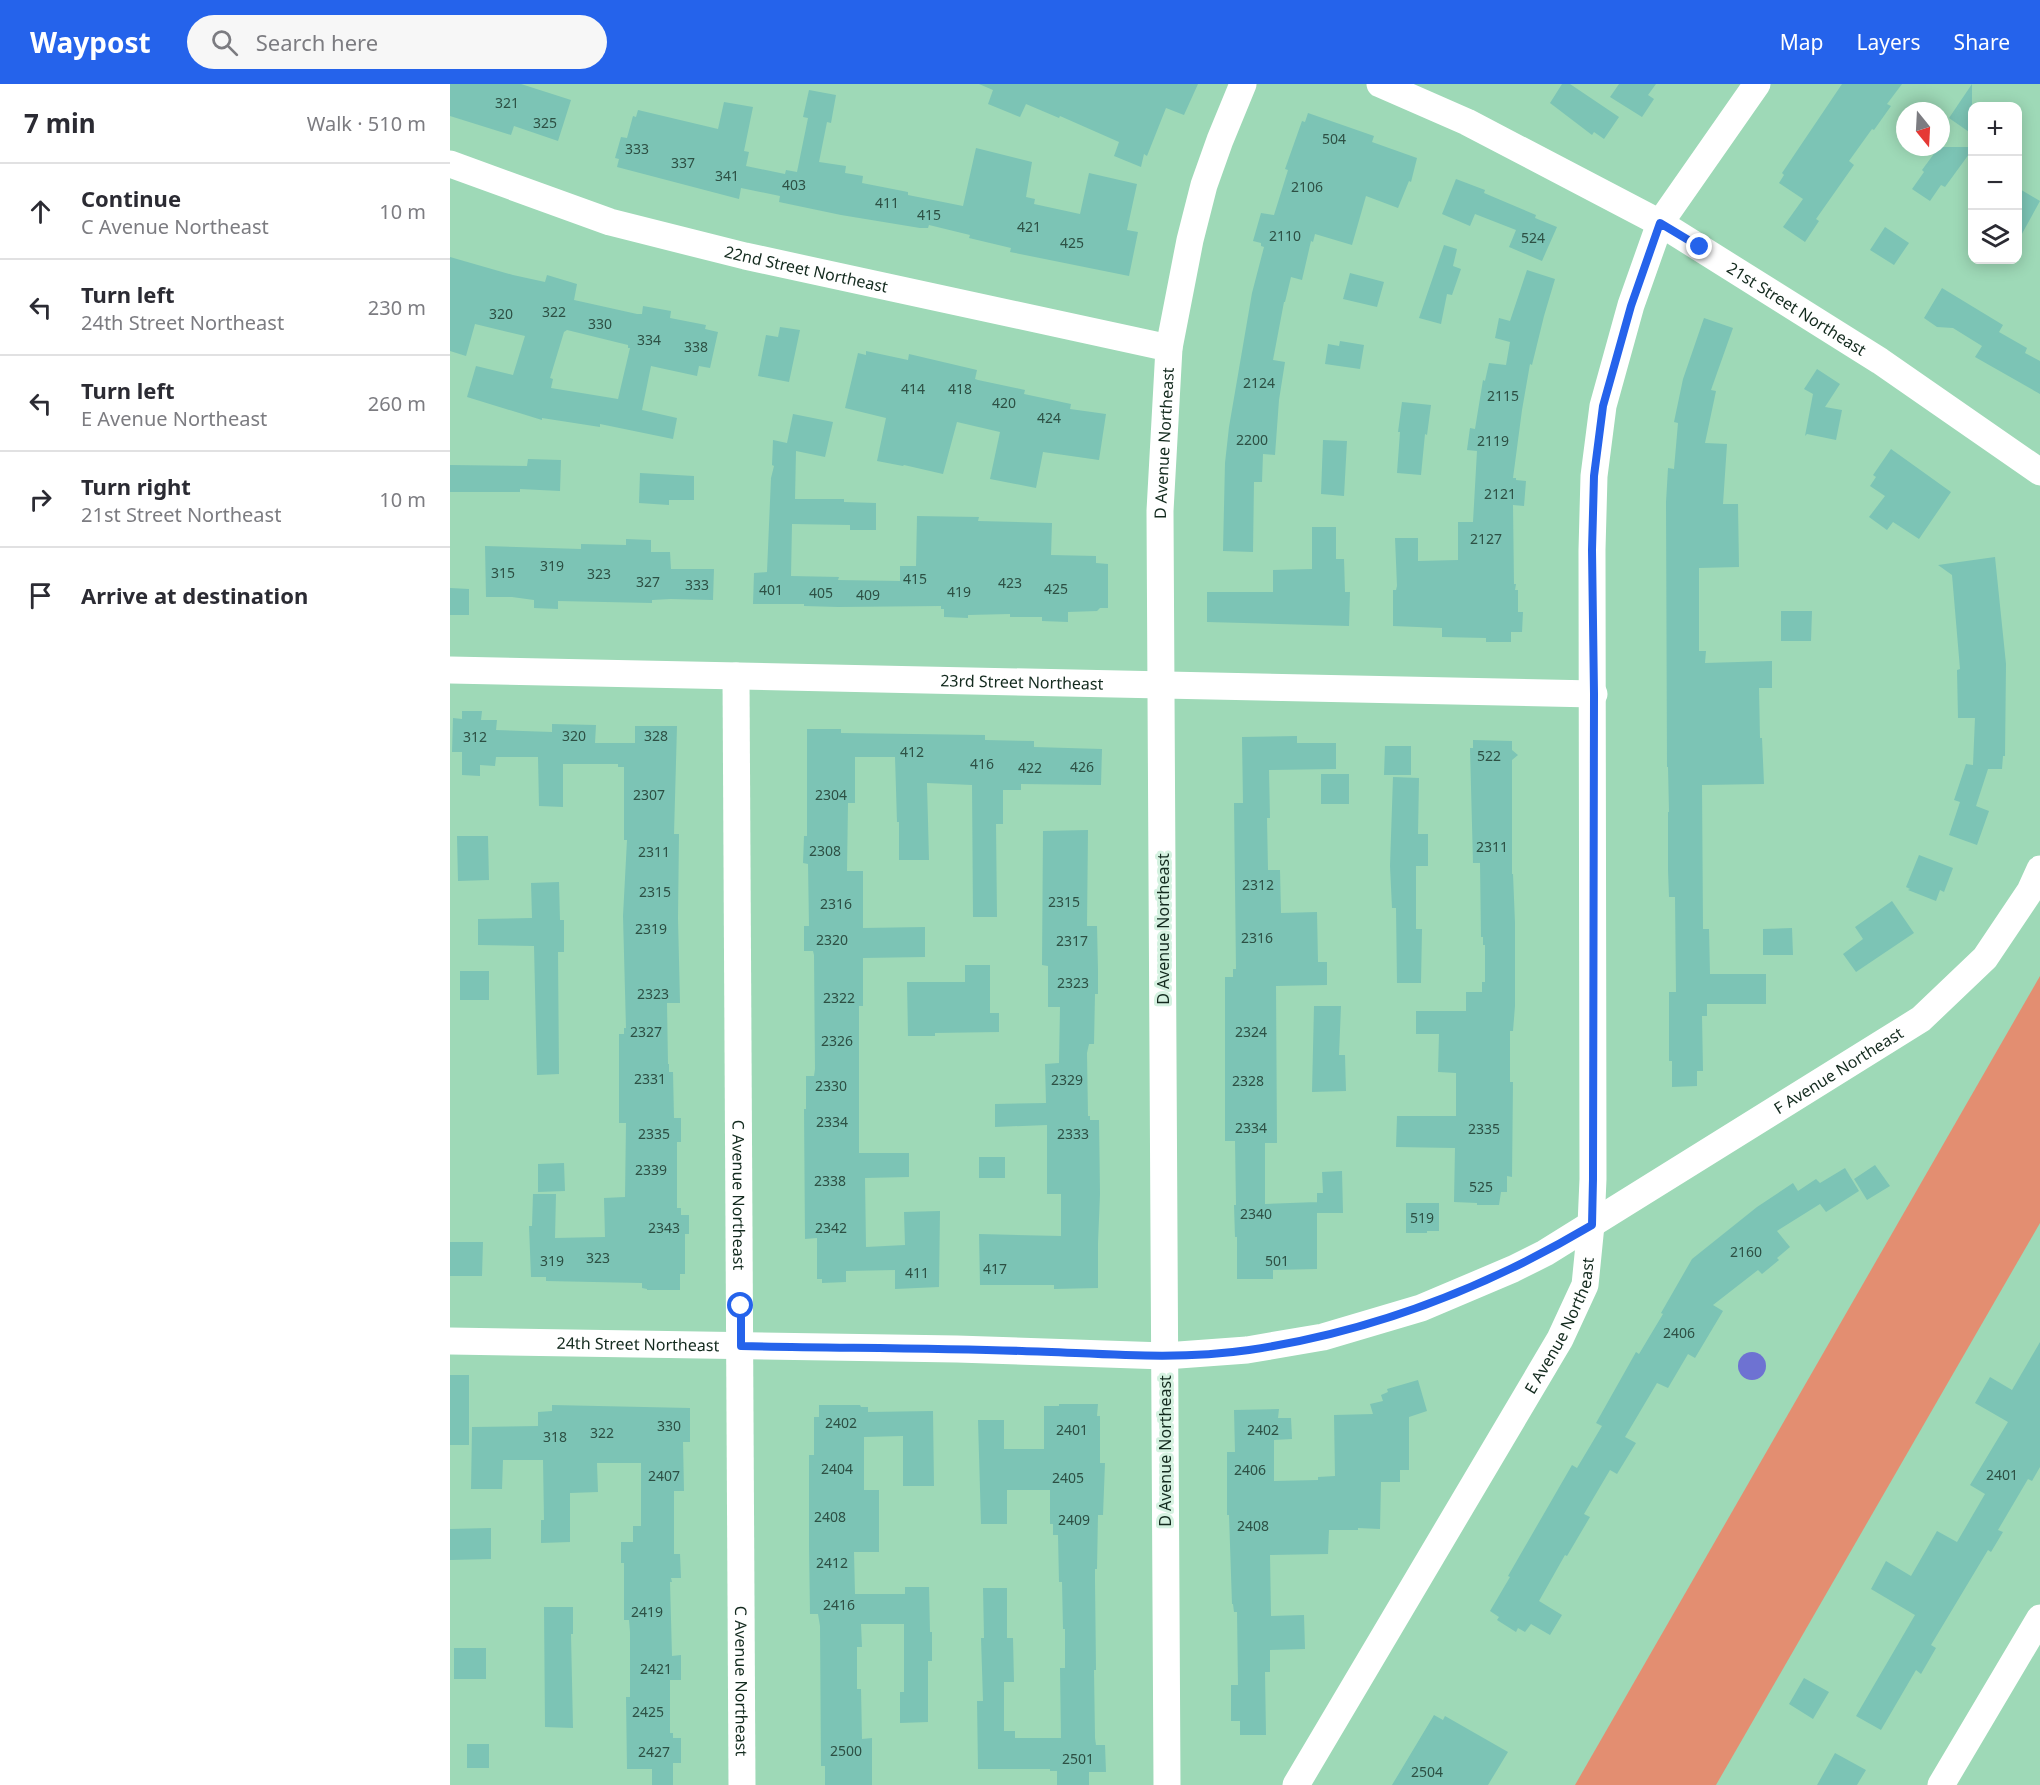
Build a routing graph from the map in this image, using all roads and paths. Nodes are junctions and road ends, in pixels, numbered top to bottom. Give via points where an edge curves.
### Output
1 (1243, 84) edge
2 (1380, 84) edge
3 (1757, 84) edge
4 (450, 164) edge
5 (1660, 223) junction
6 (1169, 348) junction
7 (2040, 472) edge
8 (450, 670) edge
9 (736, 676) junction
10 (1161, 684) junction
11 (1594, 694) junction
12 (2040, 869) edge
13 (1592, 1225) junction
14 (450, 1341) edge
15 (741, 1346) junction
16 (1165, 1356) junction
17 (2040, 1618) edge
18 (742, 1785) edge
19 (1167, 1785) edge
20 (1296, 1785) edge
21 (1941, 1785) edge

1 - 6 street, D Avenue Northeast via 1204,185
2 - 5 street, 21st Street Northeast via 1467,123
3 - 5 street, E Avenue Northeast
4 - 6 street, 22nd Street Northeast via 610,222 746,256
5 - 7 street, 21st Street Northeast via 1880,361
5 - 11 street, E Avenue Northeast via 1631,306 1603,406 1593,497
6 - 10 street, D Avenue Northeast via 1160,511
8 - 9 street, 23rd Street Northeast
9 - 10 street, 23rd Street Northeast
9 - 15 street, C Avenue Northeast
10 - 11 street, 23rd Street Northeast
10 - 16 street, D Avenue Northeast
11 - 13 street, E Avenue Northeast
12 - 13 street, F Avenue Northeast via 2030,891 1985,958 1921,1019
13 - 16 street, 24th Street Northeast via 1513,1269 1421,1308 1323,1337 1247,1350
13 - 20 street, E Avenue Northeast via 1585,1285 1560,1339
14 - 15 street, 24th Street Northeast
15 - 16 street, 24th Street Northeast
15 - 18 street, C Avenue Northeast
16 - 19 street, D Avenue Northeast
17 - 21 street

